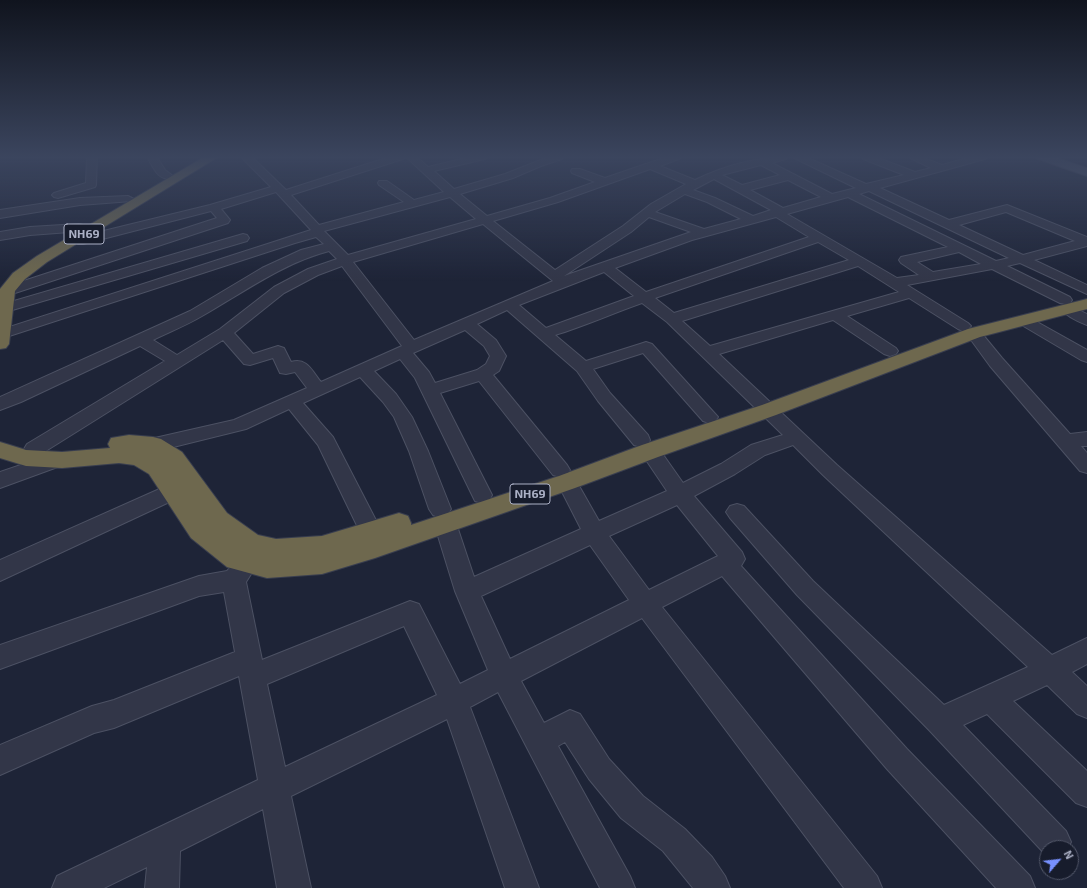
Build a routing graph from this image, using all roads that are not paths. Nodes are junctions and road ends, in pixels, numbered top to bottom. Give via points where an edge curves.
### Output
1 (53, 198) edge
2 (143, 198) edge
3 (250, 198) edge
4 (289, 198) edge
5 (405, 198) edge
6 (430, 198) edge
7 (459, 198) edge
8 (558, 198) edge
9 (669, 198) edge
10 (707, 198) edge
11 (757, 198) edge
12 (829, 198) edge
13 (860, 198) edge
14 (890, 198) edge
15 (128, 199) joint
16 (412, 203) junction
17 (49, 206) junction
18 (214, 207) junction
19 (779, 211) junction
20 (647, 213) junction
21 (0, 214) edge
22 (751, 219) junction
23 (485, 220) junction
24 (315, 224) junction
25 (948, 224) junction
26 (80, 228) junction
27 (703, 233) junction
28 (0, 236) edge
29 (820, 237) junction
30 (242, 238) dead end
31 (72, 241) junction
32 (1087, 242) edge
33 (332, 246) junction
34 (962, 248) junction
35 (1023, 259) junction
36 (345, 260) junction
37 (860, 261) junction
38 (994, 265) junction
39 (605, 266) junction
40 (931, 276) junction
41 (559, 279) junction
42 (894, 283) junction
43 (4, 286) edge
44 (1087, 290) edge
45 (910, 293) junction
46 (1087, 294) edge
47 (645, 297) junction
48 (220, 300) junction
49 (509, 304) junction
50 (1073, 305) edge
51 (4, 308) junction
52 (249, 313) junction
53 (835, 315) junction
54 (672, 319) junction
55 (1087, 320) edge
56 (1025, 321) junction
57 (466, 323) junction
58 (968, 329) junction
59 (225, 332) junction
60 (546, 333) junction
61 (141, 339) junction
62 (0, 340) edge
63 (408, 350) junction
64 (706, 352) junction
65 (890, 352) junction
66 (1087, 357) edge
67 (177, 362) junction
68 (584, 367) junction
69 (363, 370) junction
70 (483, 374) junction
71 (318, 390) junction
72 (430, 390) junction
73 (292, 401) junction
74 (0, 404) edge
75 (764, 406) junction
76 (709, 417) junction
77 (796, 437) junction
78 (0, 439) edge
79 (1087, 439) edge
80 (1065, 441) junction
81 (153, 444) junction
82 (645, 446) junction
83 (34, 449) junction
84 (0, 450) edge
85 (56, 460) junction
86 (1087, 466) edge
87 (564, 476) junction
88 (0, 480) edge
89 (173, 491) junction
90 (680, 494) junction
91 (482, 495) junction
92 (737, 512) dead end
93 (443, 516) junction
94 (371, 532) junction
95 (594, 533) junction
96 (725, 564) junction
97 (0, 571) edge
98 (241, 571) junction
99 (467, 591) junction
100 (646, 605) junction
101 (1087, 650) edge
102 (0, 657) edge
103 (251, 668) junction
104 (1051, 670) junction
105 (504, 676) junction
106 (990, 698) junction
107 (454, 701) junction
108 (1087, 704) edge
109 (940, 721) junction
110 (539, 742) junction
111 (0, 760) edge
112 (274, 789) junction
113 (1087, 792) edge
114 (1053, 840) edge
115 (165, 841) junction
116 (75, 887) edge
117 (162, 888) edge
118 (294, 888) edge
119 (522, 888) edge
120 (618, 888) edge
121 (713, 888) edge
122 (865, 888) edge
123 (1018, 888) edge

1 - 17 street
2 - 31 highway, NH69
3 - 18 street
4 - 24 street
5 - 16 street
6 - 16 street
7 - 23 street
8 - 23 street
9 - 20 street
10 - 22 street
11 - 19 street
12 - 19 street
13 - 34 street
14 - 25 street
15 - 17 street
15 - 26 highway, NH69
16 - 24 street
17 - 21 street
18 - 31 street
18 - 43 street via 224,220
19 - 22 street
19 - 29 street
20 - 27 street
20 - 41 street
22 - 27 street
23 - 36 street
23 - 41 street
24 - 33 street
24 - 62 street via 291,240
25 - 32 street via 1007,208
25 - 35 street
26 - 28 street
26 - 43 highway, NH69 via 29,259
27 - 39 street
29 - 37 street
29 - 47 street
30 - 51 street
31 - 43 highway, NH69
32 - 35 street
33 - 36 street
33 - 48 street via 306,253 267,271
34 - 38 street
34 - 40 street via 906,260
35 - 38 street
35 - 44 street
36 - 52 street via 313,272 279,290
36 - 63 street
37 - 42 street
37 - 54 street
38 - 40 street
38 - 50 street
39 - 41 street
39 - 47 street
40 - 42 street
41 - 49 street
42 - 45 street
43 - 51 highway, NH69
45 - 53 street
45 - 58 street
46 - 50 highway, NH69
47 - 54 street
47 - 60 street
48 - 52 street
48 - 61 street
49 - 57 street
49 - 60 street
50 - 55 street
50 - 56 highway, NH69
50 - 58 highway, NH69
51 - 62 highway, NH69
52 - 59 street
53 - 64 street
53 - 65 street
54 - 64 street
56 - 58 highway, NH69
56 - 66 street
57 - 63 street
57 - 70 street via 490,343 498,356 493,366
58 - 65 highway, NH69
58 - 75 highway, NH69
58 - 80 street
59 - 67 street
59 - 71 street via 250,360 278,351 286,369 298,365
60 - 68 street
61 - 67 street
61 - 74 street
63 - 69 street
63 - 72 street
64 - 75 street
65 - 75 highway, NH69
67 - 83 street
68 - 76 street via 646,347
68 - 82 street via 604,397
69 - 71 street
69 - 93 street via 392,401 403,418
70 - 72 street
70 - 87 street
71 - 73 street
72 - 91 street
73 - 81 street via 239,425
73 - 94 street via 326,442
75 - 76 highway, NH69
75 - 77 street
75 - 82 highway, NH69
76 - 82 highway, NH69
77 - 90 street via 758,450
77 - 104 street
78 - 83 highway
79 - 80 street
80 - 86 street
81 - 83 highway via 129,443 64,451
81 - 94 highway, NH69 via 174,458 218,520 251,544 276,550 322,547
82 - 87 highway, NH69
82 - 90 street
84 - 85 highway, NH69 via 26,458
85 - 88 street
85 - 89 highway, NH69 via 139,456 157,468
87 - 91 highway, NH69
87 - 93 highway, NH69
87 - 95 street
89 - 97 street
89 - 98 highway, NH69 via 200,531 236,559
90 - 95 street
90 - 96 street via 734,560
91 - 93 highway, NH69
92 - 109 street via 805,588
93 - 94 highway, NH69
93 - 98 highway, NH69 via 375,548 322,563
93 - 99 street
95 - 99 street
95 - 100 street
96 - 100 street
96 - 123 street via 897,759
98 - 102 street
98 - 103 street
99 - 105 street
100 - 105 street
100 - 122 street
101 - 104 street
103 - 107 street via 410,612
103 - 111 street via 92,720
103 - 112 street
104 - 106 street
104 - 108 street
105 - 107 street
105 - 110 street
106 - 109 street
106 - 113 street
107 - 112 street
107 - 119 street
109 - 114 street
110 - 120 street
110 - 121 street via 570,724 599,769 632,807 674,840
112 - 115 street
112 - 118 street
115 - 116 street
115 - 117 street

